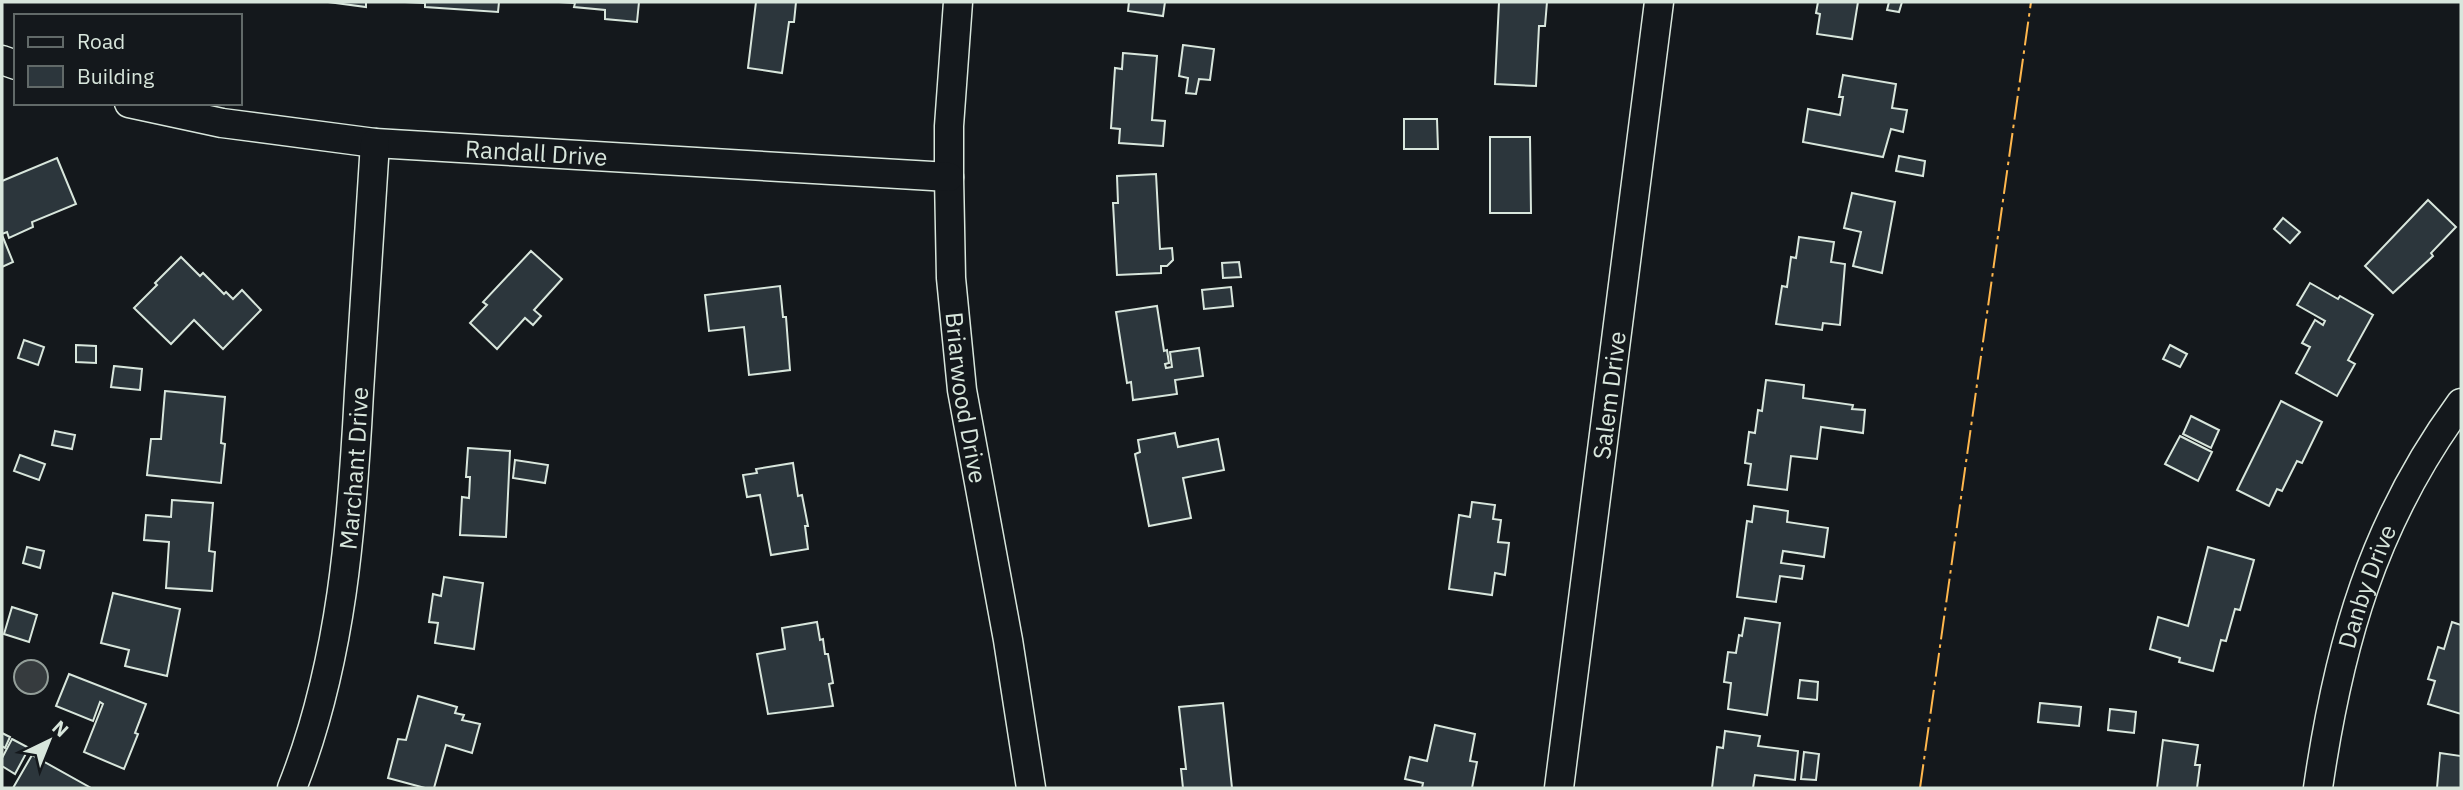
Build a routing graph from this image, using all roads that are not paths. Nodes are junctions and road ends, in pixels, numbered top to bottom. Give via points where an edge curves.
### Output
1 (958, 2) edge
2 (1659, 2) edge
3 (138, 105) edge
4 (375, 143) junction
5 (949, 177) junction
6 (2461, 403) edge
7 (292, 788) edge
8 (1031, 788) edge
9 (1559, 788) edge
10 (2318, 788) edge

1 - 5 street, Briarwood Drive
2 - 9 street, Salem Drive
3 - 4 street, Randall Drive via 222,123
4 - 5 street, Randall Drive
4 - 7 street, Marchant Drive via 349,539 327,672
5 - 8 street, Briarwood Drive via 951,278 962,390
6 - 10 street, Danby Drive via 2410,483 2375,553 2343,654

